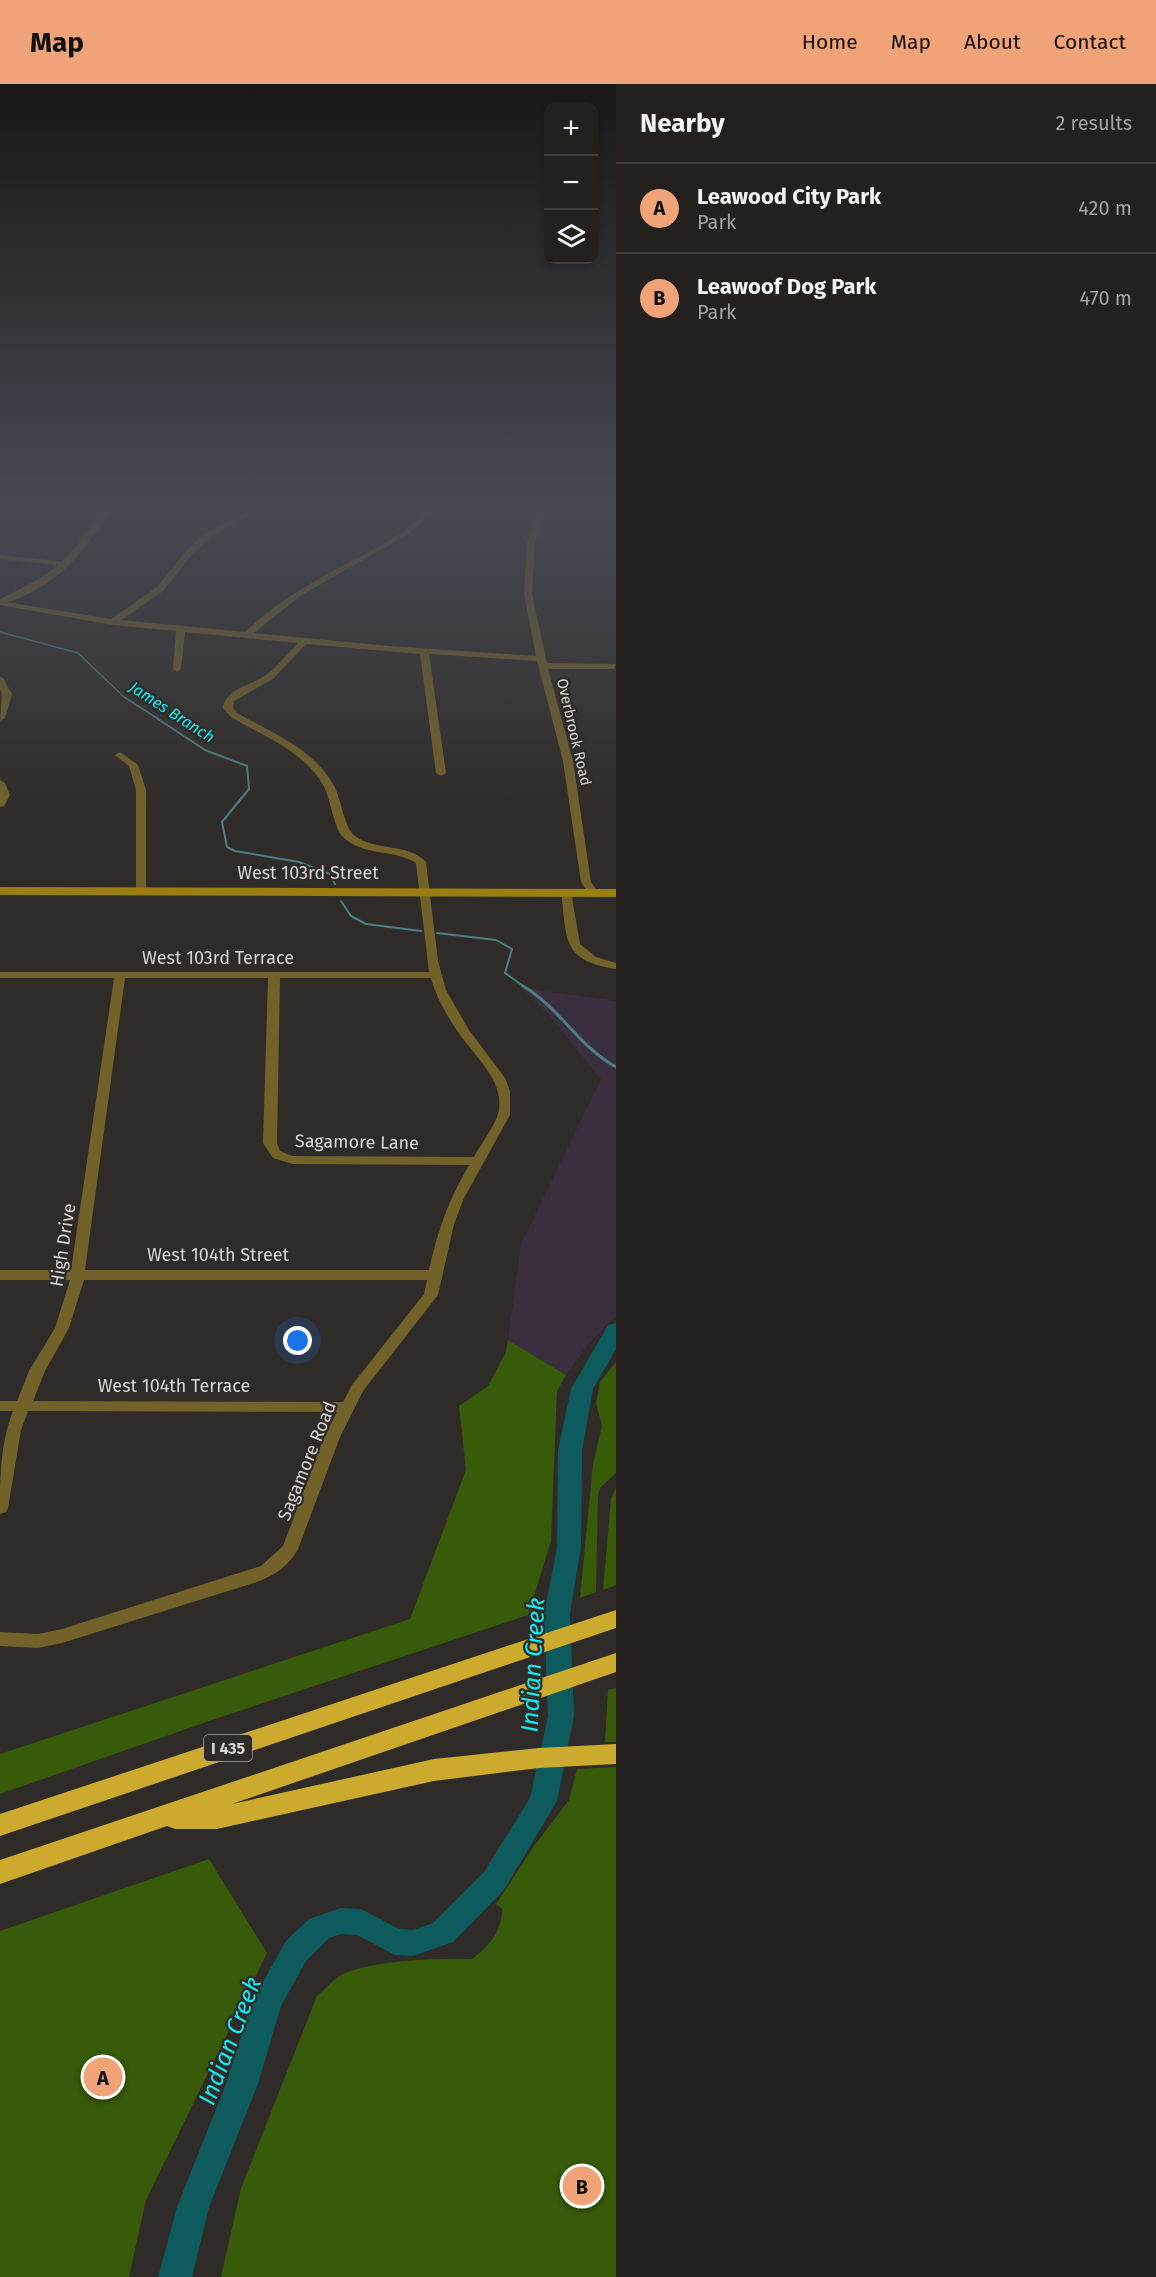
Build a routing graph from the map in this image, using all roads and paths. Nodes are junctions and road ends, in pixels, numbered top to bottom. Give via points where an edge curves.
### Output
1 (41, 609) edge
2 (131, 609) edge
3 (275, 609) edge
4 (530, 609) edge
5 (113, 622) junction
6 (181, 628) junction
7 (247, 635) junction
8 (304, 641) junction
9 (424, 651) junction
10 (542, 663) junction
11 (614, 666) dead end
12 (177, 669) dead end
13 (0, 680) edge
14 (0, 718) edge
15 (120, 755) dead end
16 (441, 774) dead end
17 (0, 783) edge
18 (0, 804) edge
19 (0, 891) edge
20 (141, 891) junction
21 (425, 891) junction
22 (566, 892) junction
23 (593, 892) junction
24 (616, 893) edge
25 (616, 966) edge
26 (0, 975) edge
27 (436, 975) junction
28 (120, 976) junction
29 (274, 976) junction
30 (477, 1161) junction
31 (0, 1275) edge
32 (77, 1275) junction
33 (437, 1275) junction
34 (0, 1406) edge
35 (22, 1406) junction
36 (347, 1407) junction
37 (0, 1508) edge
38 (616, 1619) edge
39 (0, 1639) edge
40 (616, 1662) edge
41 (616, 1754) edge
42 (161, 1818) junction
43 (0, 1825) edge
44 (0, 1872) edge

1 - 5 street
2 - 5 street
3 - 7 street
4 - 10 street, Overbrook Road
5 - 6 street
6 - 7 street
6 - 12 street
7 - 8 street
8 - 9 street
8 - 21 street, Sagamore Road via 270,677 233,696 228,708 316,768 329,785 349,837 362,844 404,852 421,862
9 - 10 street
9 - 16 street
10 - 11 street
10 - 23 street, Overbrook Road via 568,762 586,882
13 - 14 street via 7,694
15 - 20 street via 133,765 141,790
17 - 18 street via 5,795
19 - 20 main road, West 103rd Street
20 - 21 main road, West 103rd Street
21 - 22 main road, West 103rd Street
21 - 27 street, Sagamore Road
22 - 23 main road, West 103rd Street
22 - 25 street via 577,950 592,960
23 - 24 main road, West 103rd Street
26 - 28 street, West 103rd Terrace
27 - 29 street, West 103rd Terrace
27 - 30 street, Sagamore Road via 447,1005 499,1078 504,1091 504,1115
28 - 29 street, West 103rd Terrace
28 - 32 street, High Drive
29 - 30 street, Sagamore Lane via 272,1153 292,1160
30 - 33 street, Sagamore Road via 447,1224
31 - 32 street, West 104th Street
32 - 33 street, West 104th Street
32 - 35 street, High Drive via 63,1328 37,1371
33 - 36 street, Sagamore Road via 427,1303 357,1389
34 - 35 street, West 104th Terrace
35 - 36 street, West 104th Terrace
35 - 37 street, High Drive
36 - 39 street, Sagamore Road via 290,1549 267,1571 62,1636 38,1641
38 - 43 highway, I 435
40 - 42 highway, I 435
41 - 42 highway via 434,1770 217,1818
42 - 44 highway, I 435

